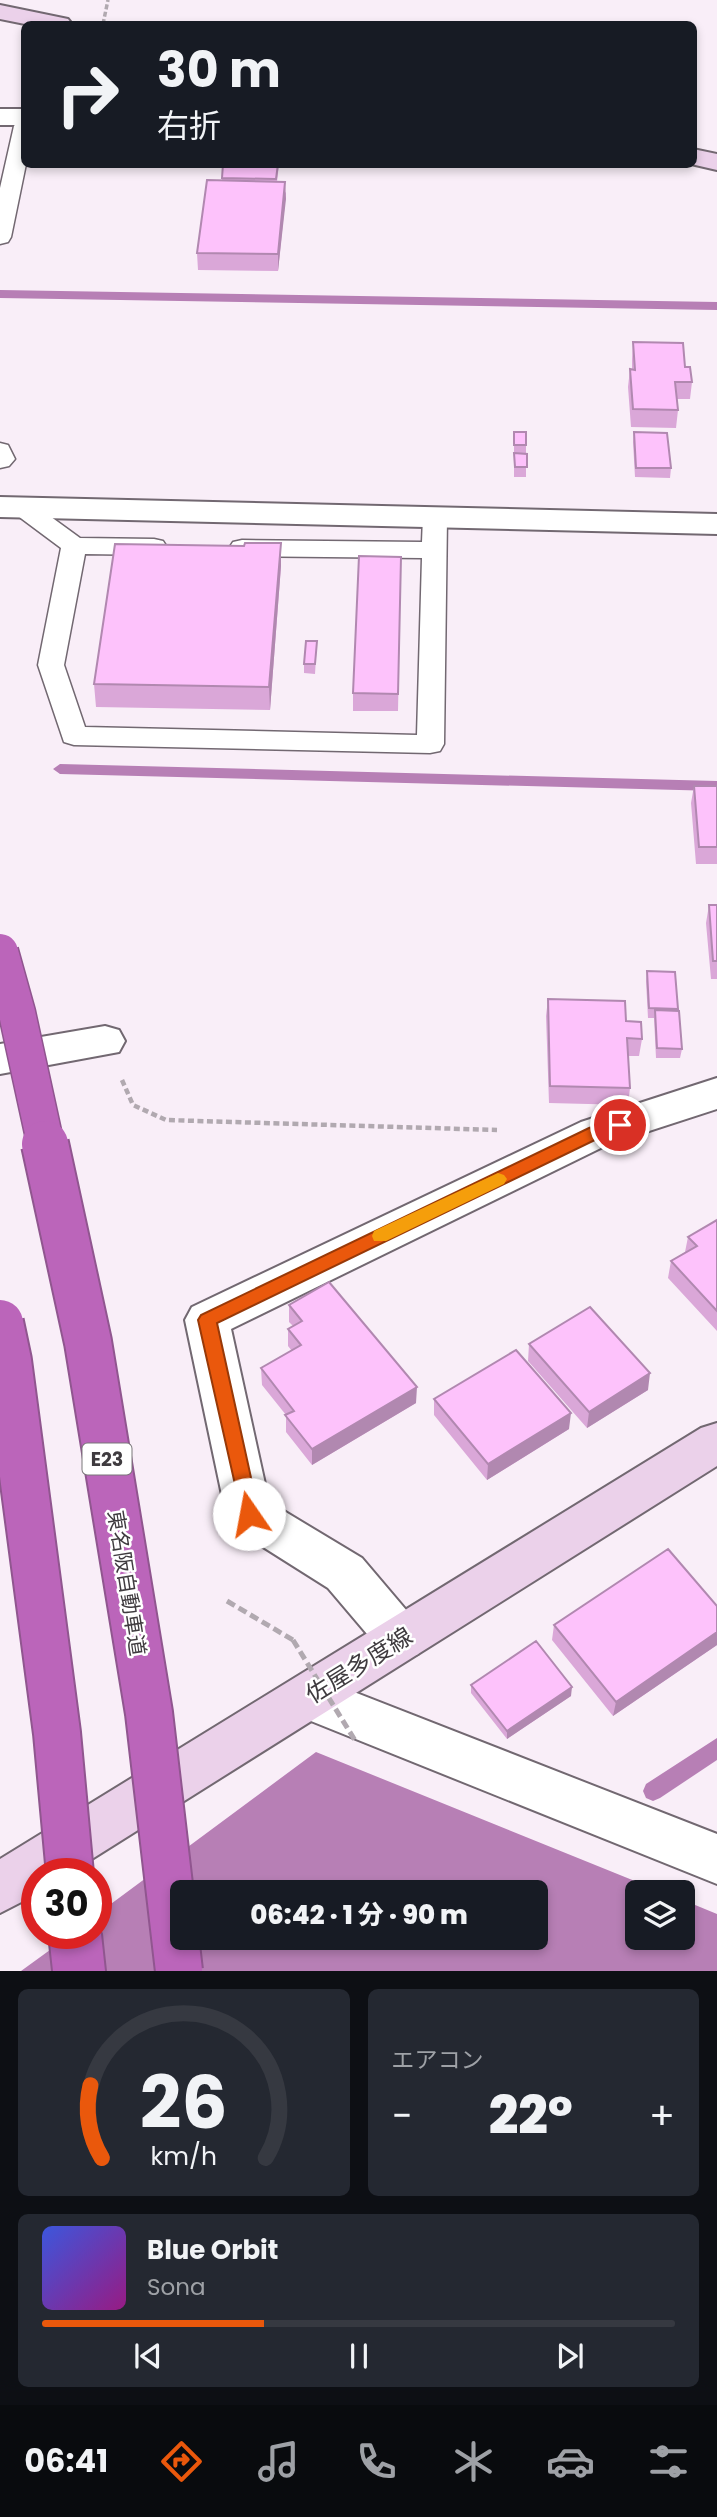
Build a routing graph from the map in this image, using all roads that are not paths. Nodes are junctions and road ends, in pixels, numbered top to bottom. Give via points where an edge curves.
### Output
1 (0, 12) edge
2 (44, 21) edge
3 (0, 117) edge
4 (21, 117) edge
5 (21, 140) edge
6 (697, 158) edge
7 (717, 162) edge
8 (0, 237) edge
9 (0, 450) edge
10 (0, 461) edge
11 (12, 507) edge
12 (435, 517) junction
13 (717, 524) edge
14 (74, 546) junction
15 (171, 547) edge
16 (213, 547) edge
17 (435, 550) junction
18 (0, 952) edge
19 (105, 1041) road end
20 (0, 1059) edge
21 (717, 1093) edge
22 (0, 1323) edge
23 (717, 1442) edge
24 (401, 1639) junction
25 (308, 1697) junction
26 (68, 1858) edge
27 (717, 1859) edge
28 (0, 1888) edge
29 (77, 1949) edge
30 (79, 1971) edge
31 (179, 1971) edge

1 - 2 main road
3 - 4 street
5 - 8 lane
6 - 7 main road
9 - 10 lane
11 - 12 street
11 - 14 lane
12 - 13 street
12 - 17 lane
14 - 15 lane
14 - 17 lane via 51,665 74,736 430,744
16 - 17 lane
18 - 31 highway, 東名阪自動車道 / E23, bridge via 88,1342 149,1713
19 - 20 street
21 - 24 street via 595,1133 207,1320 249,1514 345,1573
22 - 26 highway, bridge via 55,1720
23 - 24 main road, 佐屋多度線
24 - 25 main road, 佐屋多度線
25 - 27 street
25 - 28 main road, 佐屋多度線
29 - 30 highway

